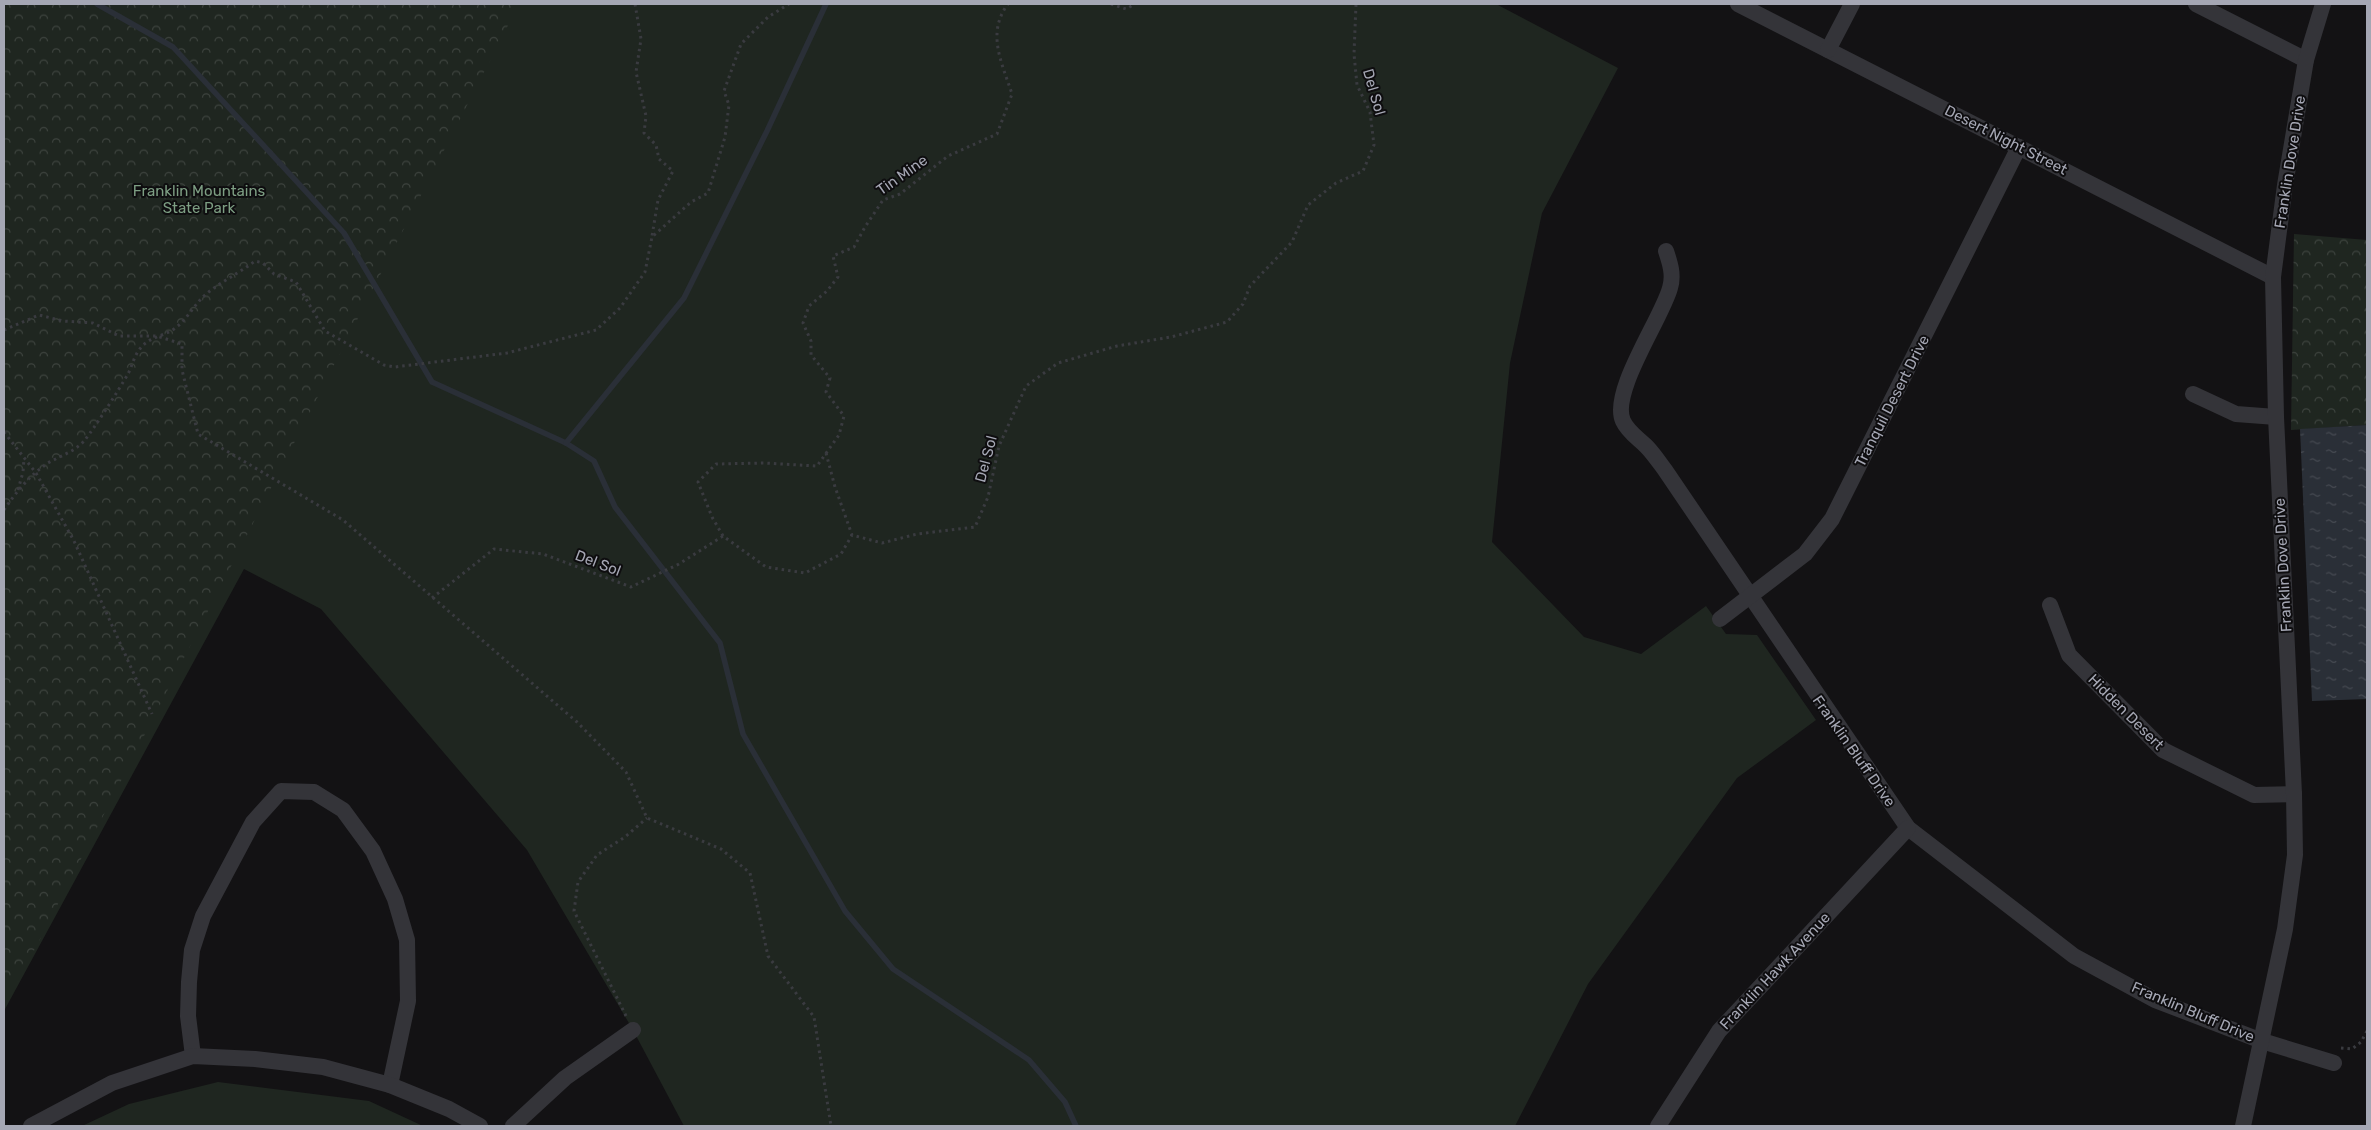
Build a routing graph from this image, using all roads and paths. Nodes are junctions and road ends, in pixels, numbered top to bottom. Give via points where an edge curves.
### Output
1 (635, 4) edge
2 (789, 4) edge
3 (1008, 4) edge
4 (1111, 4) edge
5 (1135, 4) edge
6 (1356, 4) edge
7 (1738, 4) edge
8 (1852, 4) edge
9 (2196, 4) edge
10 (2323, 4) edge
11 (1828, 50) junction
12 (2306, 60) junction
13 (2019, 147) junction
14 (652, 237) junction
15 (1666, 251) dead end
16 (2273, 276) junction
17 (4, 330) edge
18 (157, 336) junction
19 (2193, 394) dead end
20 (2276, 417) junction
21 (4, 432) edge
22 (826, 453) junction
23 (24, 458) junction
24 (36, 473) junction
25 (18, 490) junction
26 (4, 510) edge
27 (852, 535) junction
28 (724, 536) junction
29 (1750, 597) junction
30 (432, 598) junction
31 (2050, 605) dead end
32 (1720, 619) dead end
33 (152, 714) dead end
34 (2294, 794) junction
35 (647, 818) junction
36 (1908, 828) junction
37 (633, 1030) joint
38 (2367, 1031) edge
39 (2262, 1041) junction
40 (193, 1056) junction
41 (2331, 1062) joint
42 (390, 1084) junction
43 (31, 1126) edge
44 (480, 1126) edge
45 (513, 1126) edge
46 (831, 1126) edge
47 (1658, 1126) edge
48 (2243, 1126) edge

1 - 14 path via 641,39 636,72 646,116 644,133 656,145 659,160 673,171 658,200
2 - 14 path via 768,17 741,44 724,91 729,104 725,137 708,194 691,202
3 - 22 path, Tin Mine via 999,16 997,48 1012,94 997,134 948,156 900,194 883,200 854,247 833,256 838,277 809,306 803,323 811,341 811,355 830,378 826,392 844,416 839,435
4 - 5 path via 1126,9
6 - 27 path, Del Sol via 1354,54 1357,85 1370,112 1374,145 1363,171 1336,183 1308,206 1292,242 1250,286 1243,304 1227,322 1171,337 1117,346 1058,363 1026,386 999,446 988,497 975,528 917,534 882,543
7 - 11 street, Desert Night Street
8 - 11 street
9 - 12 street
10 - 12 street, Franklin Dove Drive
11 - 13 street, Desert Night Street
12 - 16 street, Franklin Dove Drive
13 - 16 street, Desert Night Street
13 - 29 street, Tranquil Desert Drive via 1832,519 1806,554
14 - 18 path via 644,272 620,308 596,330 507,353 395,367 384,365 325,331 296,282 274,274 263,263 254,261 236,276 213,288 173,330
15 - 29 street, Franklin Bluff Drive via 1671,266 1670,288 1624,392 1622,420 1654,455
16 - 20 street, Franklin Dove Drive
17 - 18 path via 39,315 93,324 119,336
18 - 24 path via 138,350 127,374 84,441
18 - 30 path via 182,344 182,370 198,434 343,520
19 - 20 street via 2236,414
20 - 34 street, Franklin Dove Drive
21 - 23 path
22 - 27 path
22 - 28 path, Tin Mine via 817,466 716,464 698,482 712,517
23 - 24 path
23 - 25 path
24 - 25 path
24 - 33 path via 74,541
25 - 26 path
27 - 28 path via 841,554 805,573 766,567
28 - 30 path, Del Sol via 679,564 631,587 543,554 494,549
29 - 32 street, Tranquil Desert Drive
29 - 36 street, Franklin Bluff Drive
30 - 35 path via 577,722 626,772
31 - 34 street, Hidden Desert via 2069,655 2163,750 2254,795
34 - 39 street, Franklin Dove Drive via 2295,855 2285,929
35 - 37 path via 597,856 578,882 574,911
35 - 46 path via 721,849 750,873 768,956 814,1017
36 - 39 street, Franklin Bluff Drive via 2074,956 2155,1000
36 - 47 street, Franklin Hawk Avenue via 1719,1031
37 - 45 street via 565,1078
38 - 41 path via 2352,1049 2333,1044
39 - 41 street, Franklin Bluff Drive
39 - 48 street, Franklin Dove Drive
40 - 42 street via 323,1067
40 - 42 street via 188,1016 189,982 192,950 203,916 252,822 281,791 314,792 343,810 373,851 395,900 407,940 408,1001
40 - 43 street via 112,1083
42 - 44 street

